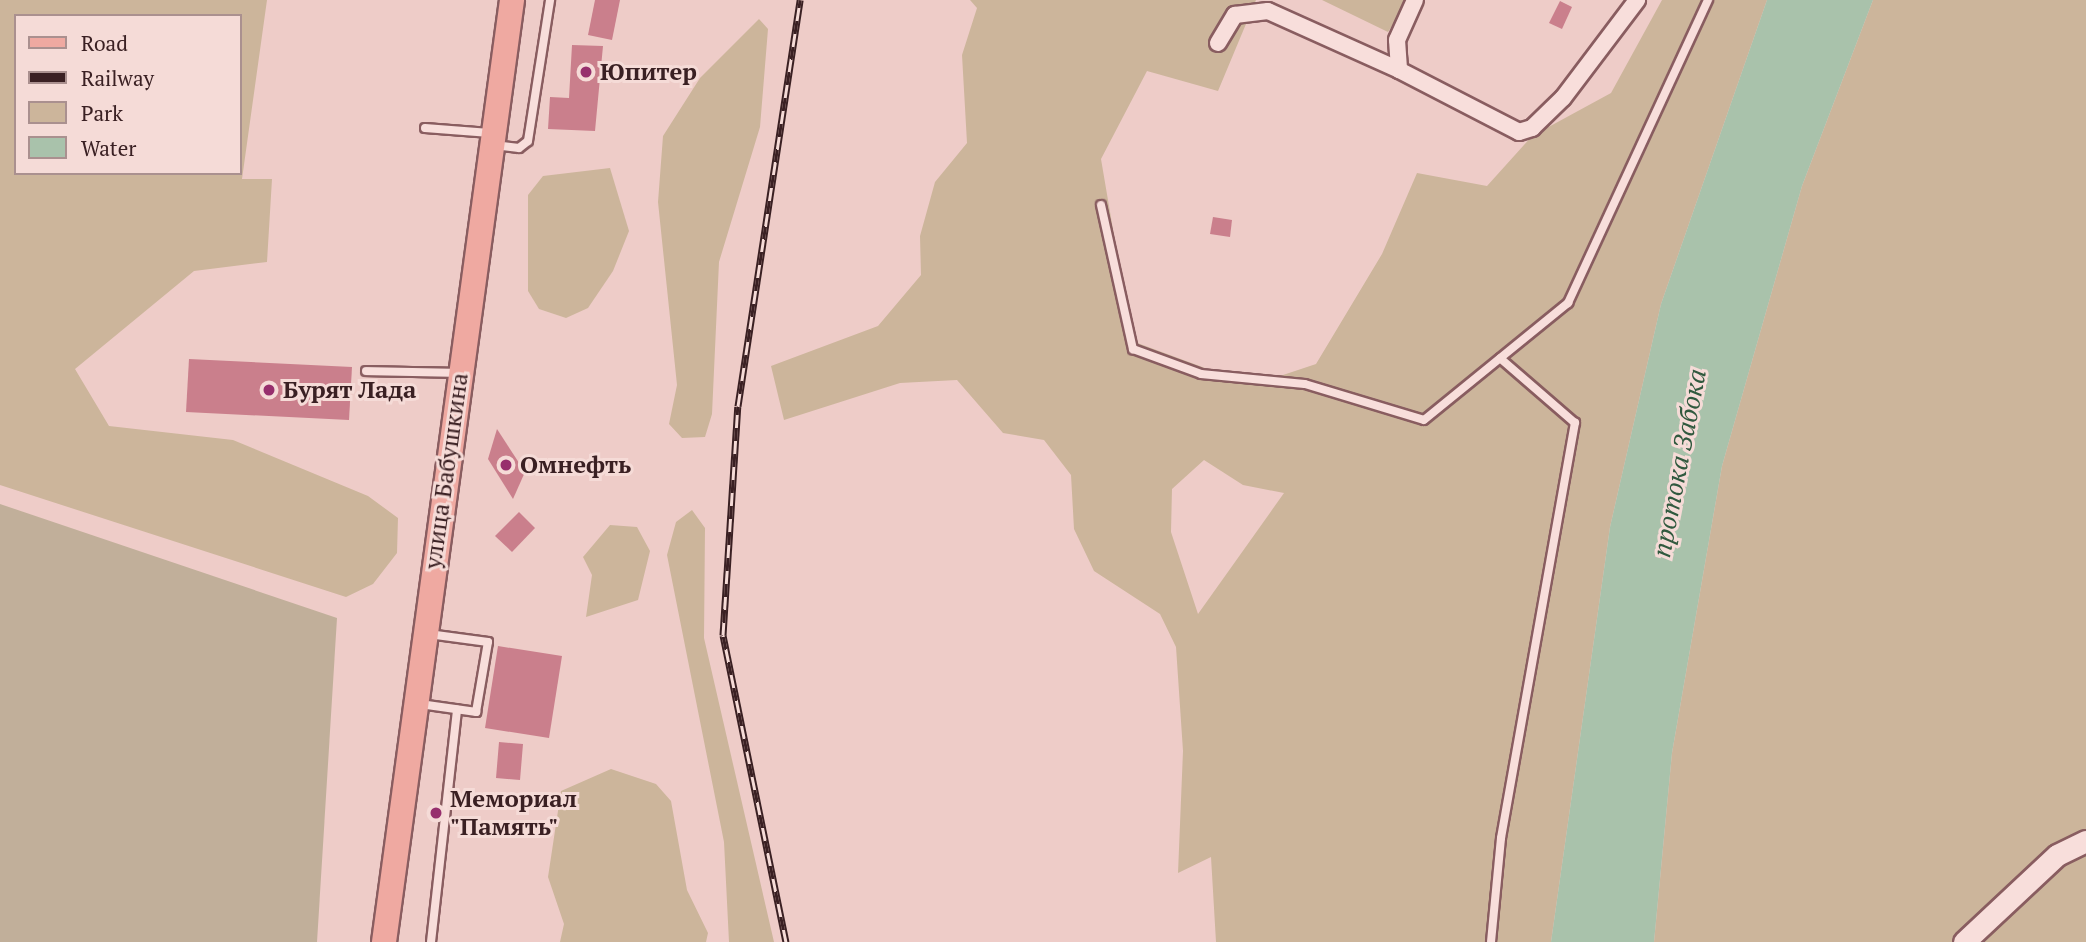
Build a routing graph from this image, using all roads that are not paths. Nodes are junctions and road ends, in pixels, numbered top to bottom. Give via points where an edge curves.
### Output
1 (512, 0) edge
2 (550, 0) edge
3 (1415, 0) edge
4 (1637, 0) edge
5 (1708, 0) edge
6 (1218, 43) dead end
7 (1399, 70) junction
8 (425, 128) dead end
9 (492, 139) junction
10 (1101, 205) dead end
11 (1500, 358) junction
12 (366, 371) dead end
13 (459, 373) junction
14 (423, 633) junction
15 (414, 703) junction
16 (457, 709) junction
17 (2086, 841) edge
18 (384, 942) edge
19 (431, 942) edge
20 (1491, 942) edge
21 (1964, 942) edge

1 - 9 main road, улица Бабушкина
2 - 9 lane via 528,141 519,148
3 - 7 street via 1397,40
4 - 7 street via 1532,128 1519,132
5 - 11 lane via 1568,303
6 - 7 street via 1235,15 1268,11
8 - 9 lane
9 - 13 main road, улица Бабушкина
10 - 11 lane via 1133,349 1201,374 1305,384 1424,420
11 - 20 lane via 1575,423 1500,838
12 - 13 lane
13 - 14 main road, улица Бабушкина
14 - 15 main road, улица Бабушкина
14 - 16 lane via 488,642 476,712
15 - 16 lane
15 - 18 main road, улица Бабушкина
16 - 19 lane
17 - 21 street via 2057,855

